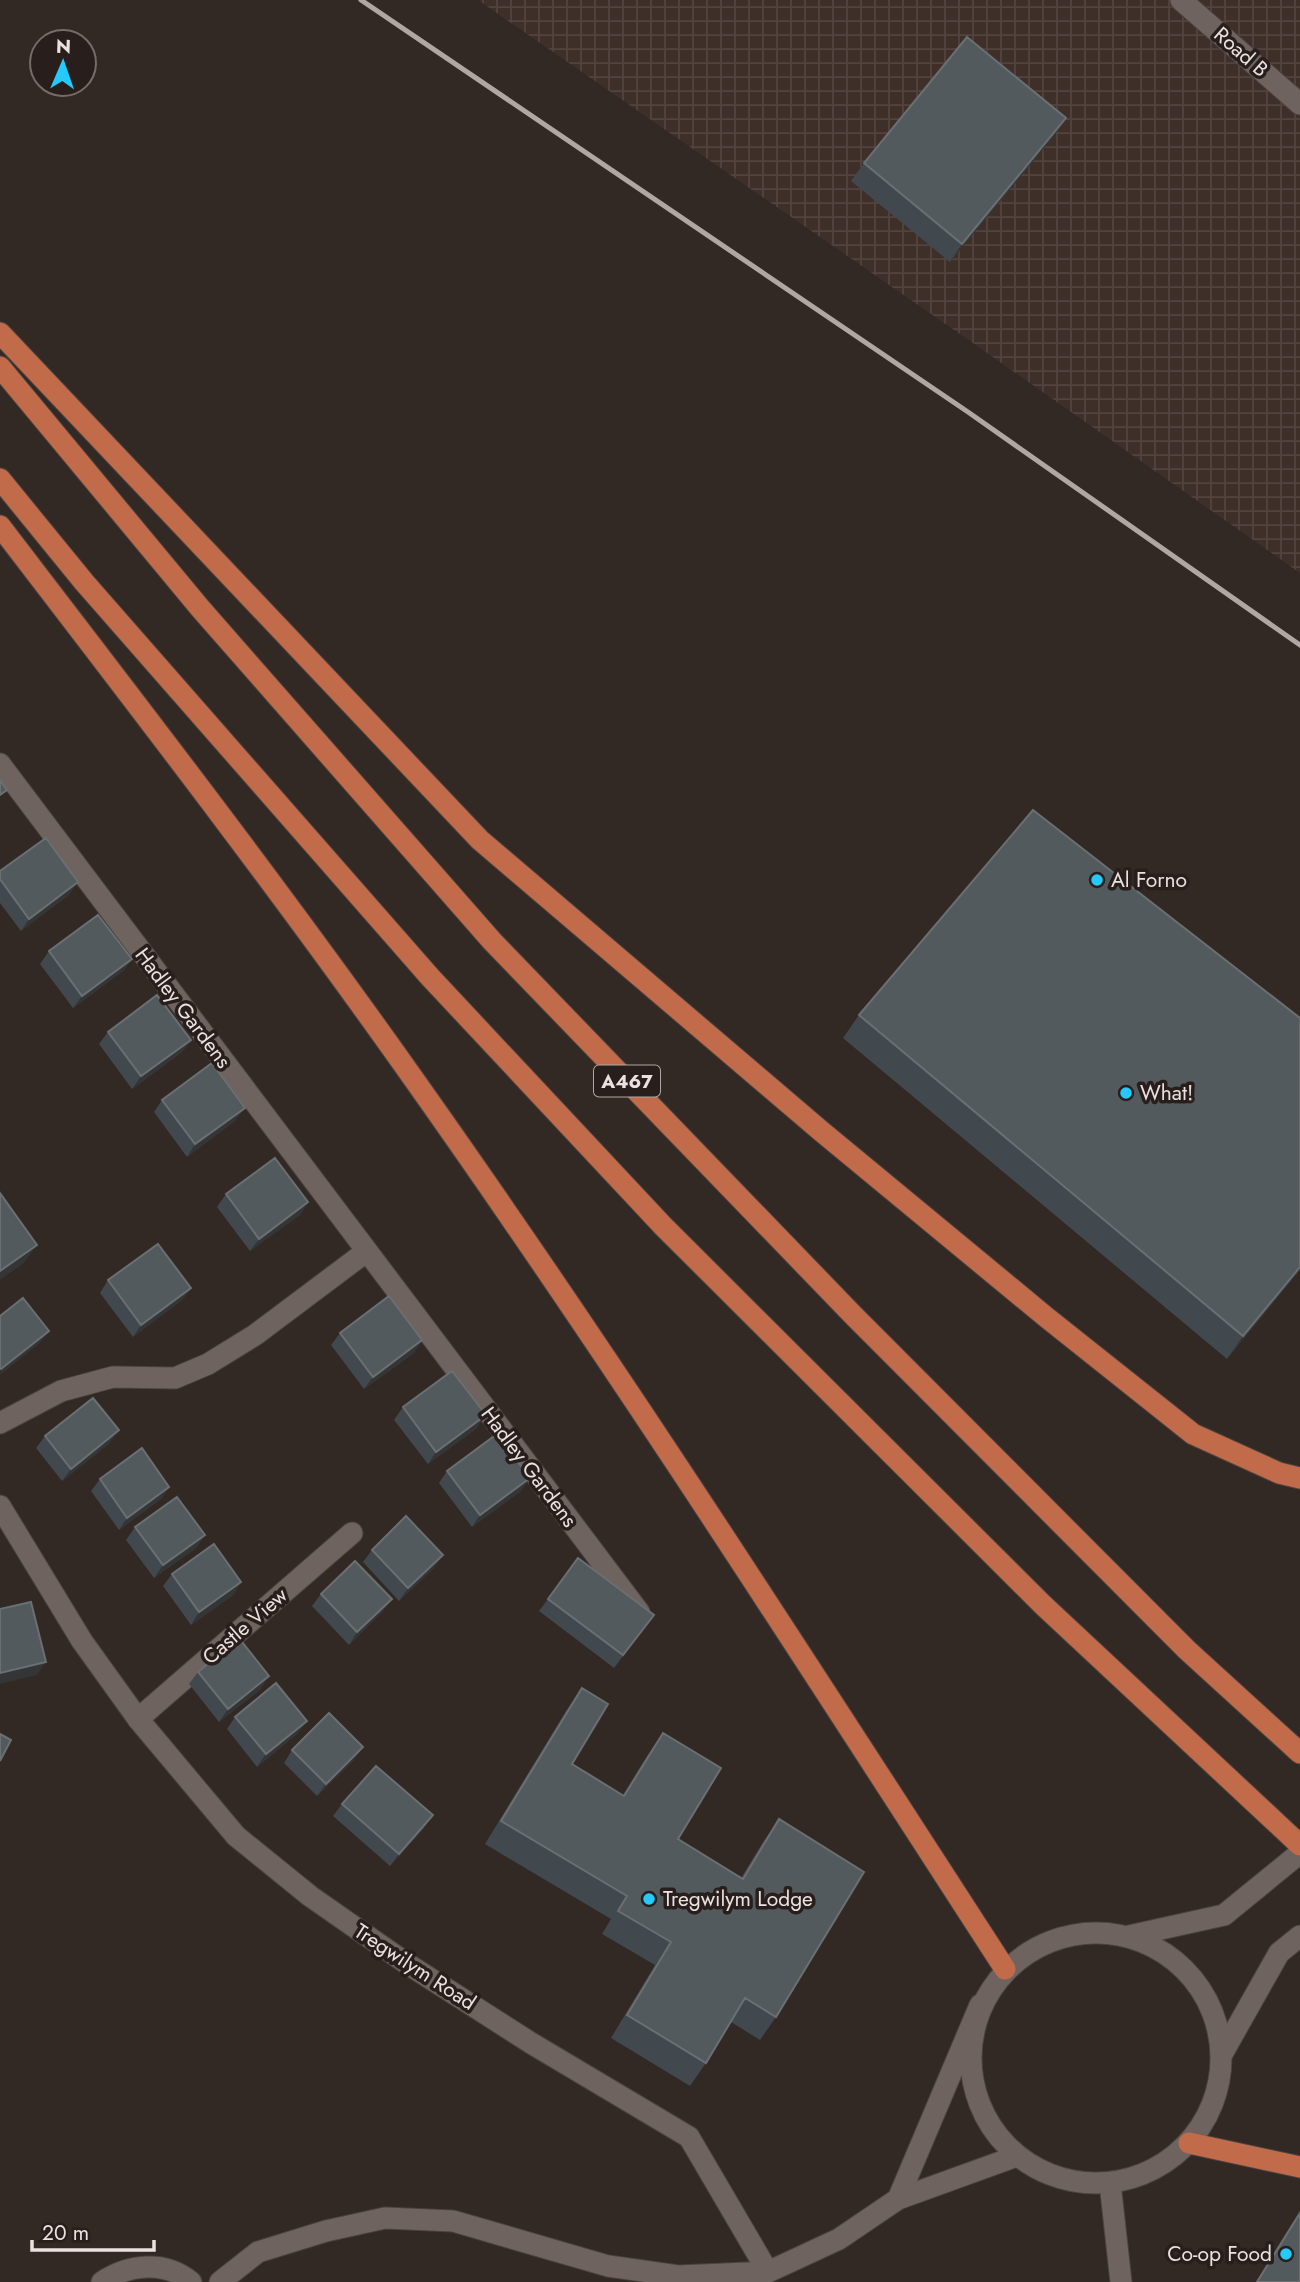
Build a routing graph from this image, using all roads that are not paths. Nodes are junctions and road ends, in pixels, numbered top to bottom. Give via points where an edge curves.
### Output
1 (1181, 0) edge
2 (1300, 104) edge
3 (0, 333) edge
4 (0, 367) edge
5 (0, 479) edge
6 (0, 526) edge
7 (0, 764) edge
8 (367, 1251) junction
9 (0, 1423) edge
10 (1300, 1478) edge
11 (0, 1506) edge
12 (352, 1533) dead end
13 (641, 1616) edge
14 (138, 1719) junction
15 (1300, 1754) edge
16 (1300, 1845) edge
17 (1300, 1853) edge
18 (1129, 1936) junction
19 (1300, 1936) edge
20 (1005, 1969) junction
21 (981, 2005) junction
22 (1222, 2054) junction
23 (1189, 2143) junction
24 (1017, 2156) junction
25 (1300, 2167) edge
26 (1110, 2183) junction
27 (898, 2199) junction
28 (768, 2272) junction
29 (102, 2282) edge
30 (191, 2282) edge
31 (220, 2282) edge
32 (1121, 2282) edge

1 - 2 street, Road B
3 - 10 main road via 480,840 843,1148 1193,1434
4 - 15 main road, A467 via 200,608 492,941 882,1345 1187,1650
5 - 16 main road via 84,582 430,977 663,1226 1043,1605
6 - 20 main road via 216,809 415,1081 594,1341
7 - 8 street, Hadley Gardens
8 - 9 street via 256,1335 208,1364 175,1378 113,1377 61,1391
8 - 13 street, Hadley Gardens
11 - 14 street, Tregwilym Road via 82,1641
12 - 14 street, Castle View
14 - 28 street, Tregwilym Road via 236,1836 310,1896 531,2043 689,2137
17 - 18 street via 1224,1915
18 - 20 street via 1091,1931 1048,1941
18 - 22 street via 1169,1954 1201,1988 1219,2028
19 - 22 street via 1279,1953
20 - 21 street
21 - 24 street via 970,2045 976,2099 1005,2146
21 - 27 street
22 - 23 street via 1216,2098
23 - 25 main road
23 - 26 street via 1146,2174
24 - 26 street via 1040,2171 1083,2183
24 - 27 street
26 - 32 street
27 - 28 street via 839,2239
28 - 31 street via 678,2276 608,2266 453,2221 385,2218 258,2252
29 - 30 street via 129,2268 157,2266

